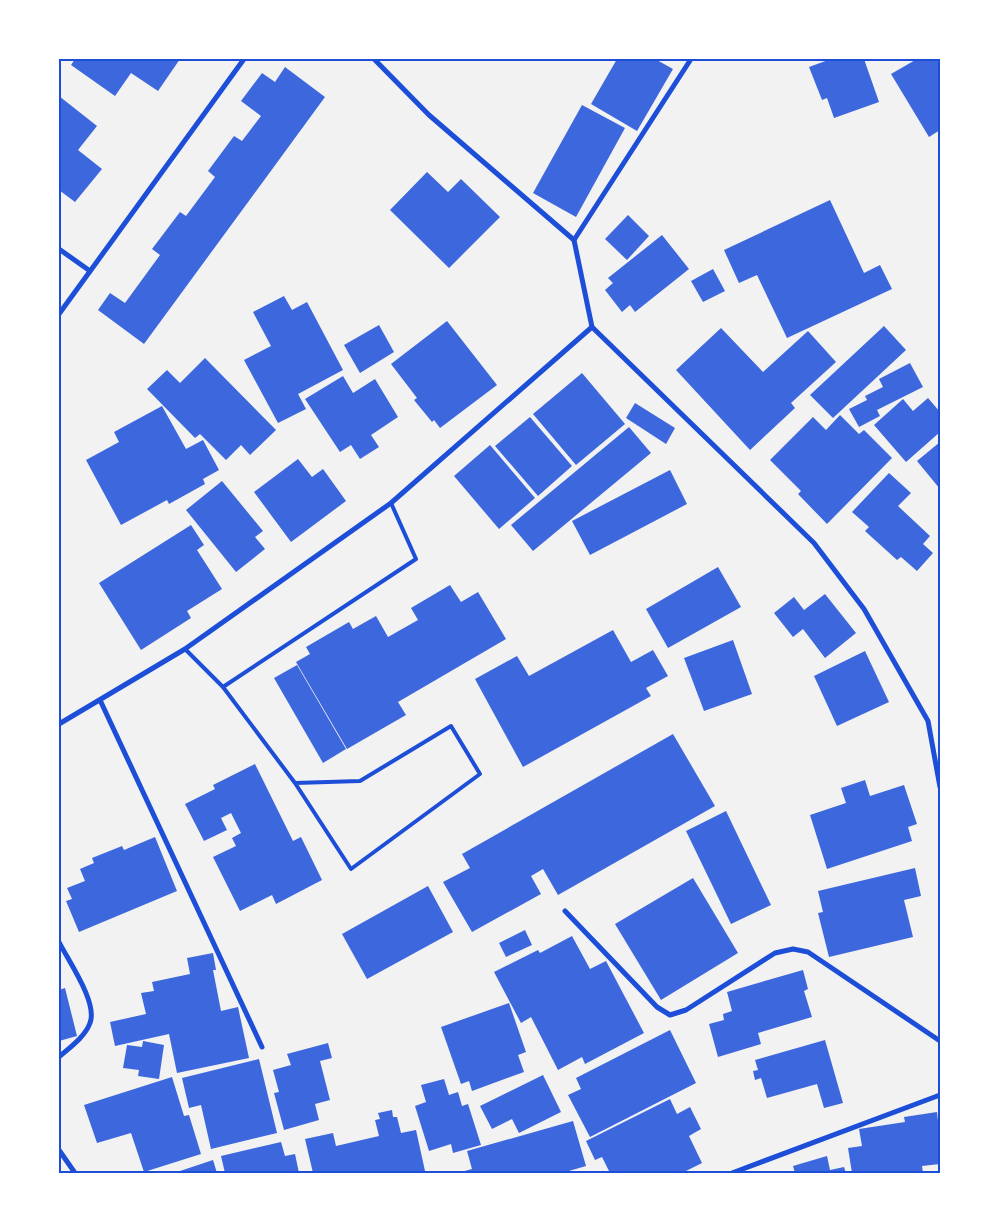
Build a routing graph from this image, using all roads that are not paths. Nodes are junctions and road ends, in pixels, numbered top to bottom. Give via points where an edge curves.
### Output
1 (244, 59) edge
2 (374, 59) edge
3 (691, 59) edge
4 (574, 240) junction
5 (59, 249) edge
6 (90, 271) junction
7 (59, 314) edge
8 (592, 328) junction
9 (391, 503) junction
10 (185, 649) junction
11 (223, 687) junction
12 (100, 700) junction
13 (59, 724) edge
14 (295, 783) junction
15 (940, 787) edge
16 (565, 911) dead end
17 (59, 942) edge
18 (940, 1041) edge
19 (262, 1047) dead end
20 (59, 1057) edge
21 (940, 1095) edge
22 (59, 1150) edge
23 (75, 1173) edge
24 (732, 1173) edge

1 - 6 street
2 - 4 street via 429,115
3 - 4 street
4 - 8 street
5 - 6 street
6 - 7 street
8 - 9 street
8 - 15 street via 814,543 831,565 864,609 928,721
9 - 10 street
9 - 11 lane via 416,559
10 - 11 lane
10 - 12 street
11 - 14 lane
12 - 13 street
12 - 19 street
14 - 14 lane via 352,869 480,774 451,726 360,781
16 - 18 street via 657,1007 670,1015 686,1010 775,953 793,949 808,952
17 - 20 street via 90,1001 92,1014 85,1032
21 - 24 street
22 - 23 street

